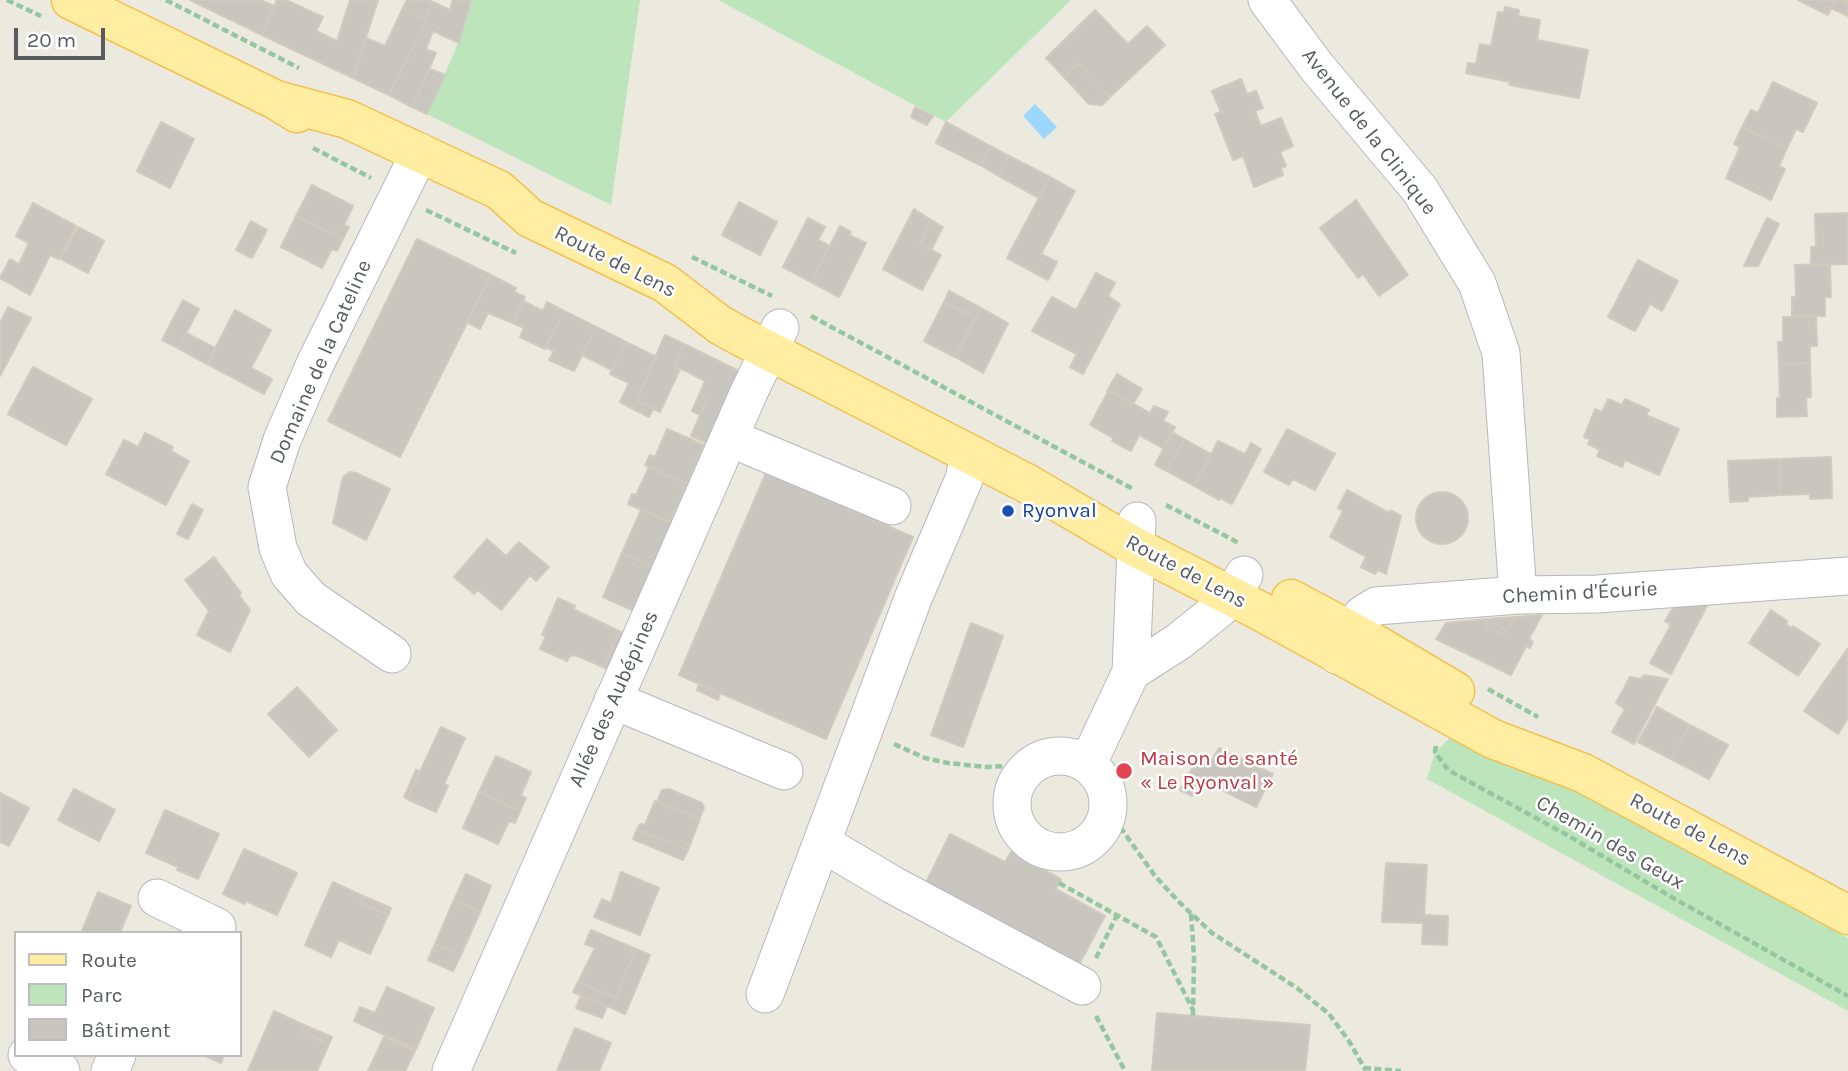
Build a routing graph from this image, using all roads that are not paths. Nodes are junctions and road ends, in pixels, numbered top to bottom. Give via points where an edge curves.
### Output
1 (71, 0) edge
2 (1267, 0) edge
3 (415, 164) junction
4 (774, 340) junction
5 (730, 438) junction
6 (969, 455) junction
7 (891, 506) dead end
8 (1136, 534) junction
9 (1848, 576) edge
10 (1238, 586) junction
11 (1518, 595) junction
12 (1343, 643) junction
13 (392, 654) dead end
14 (1131, 672) junction
15 (613, 700) junction
16 (1088, 763) junction
17 (784, 771) dead end
18 (1583, 773) junction
19 (822, 843) junction
20 (172, 914) edge
21 (1848, 915) edge
22 (217, 927) dead end
23 (1082, 986) dead end
24 (765, 994) dead end
25 (31, 1057) edge
26 (61, 1071) edge
27 (451, 1071) edge

1 - 3 main road, Route de Lens via 276,100 338,141
2 - 11 street, Avenue de la Clinique via 1420,190 1476,282 1501,353
3 - 4 main road, Route de Lens via 487,214 530,218 665,283 720,326
3 - 13 street, Domaine de la Cateline via 317,362 282,440 267,487 278,548 289,574 311,599
4 - 5 street, Allée des Aubépines
4 - 6 main road, Route de Lens
4 - 8 main road
5 - 7 street
5 - 15 street, Allée des Aubépines
6 - 8 main road, Route de Lens
6 - 19 street via 964,479 914,596
8 - 10 main road, Route de Lens
8 - 14 street
9 - 11 street, Chemin d'Écurie via 1597,594
10 - 12 main road, Route de Lens
10 - 14 street via 1178,642
11 - 12 street, Chemin d'Écurie via 1376,606 1362,615
12 - 18 main road via 1510,723
12 - 18 main road, Route de Lens via 1451,718
14 - 16 street
15 - 17 street
15 - 27 street, Allée des Aubépines
16 - 16 street via 1108,792 1108,810 1097,834 1076,850 1058,852 1026,838 1012,806 1014,788 1023,772 1053,755
18 - 21 main road, Route de Lens
19 - 23 street
19 - 24 street
20 - 22 street
25 - 26 street

